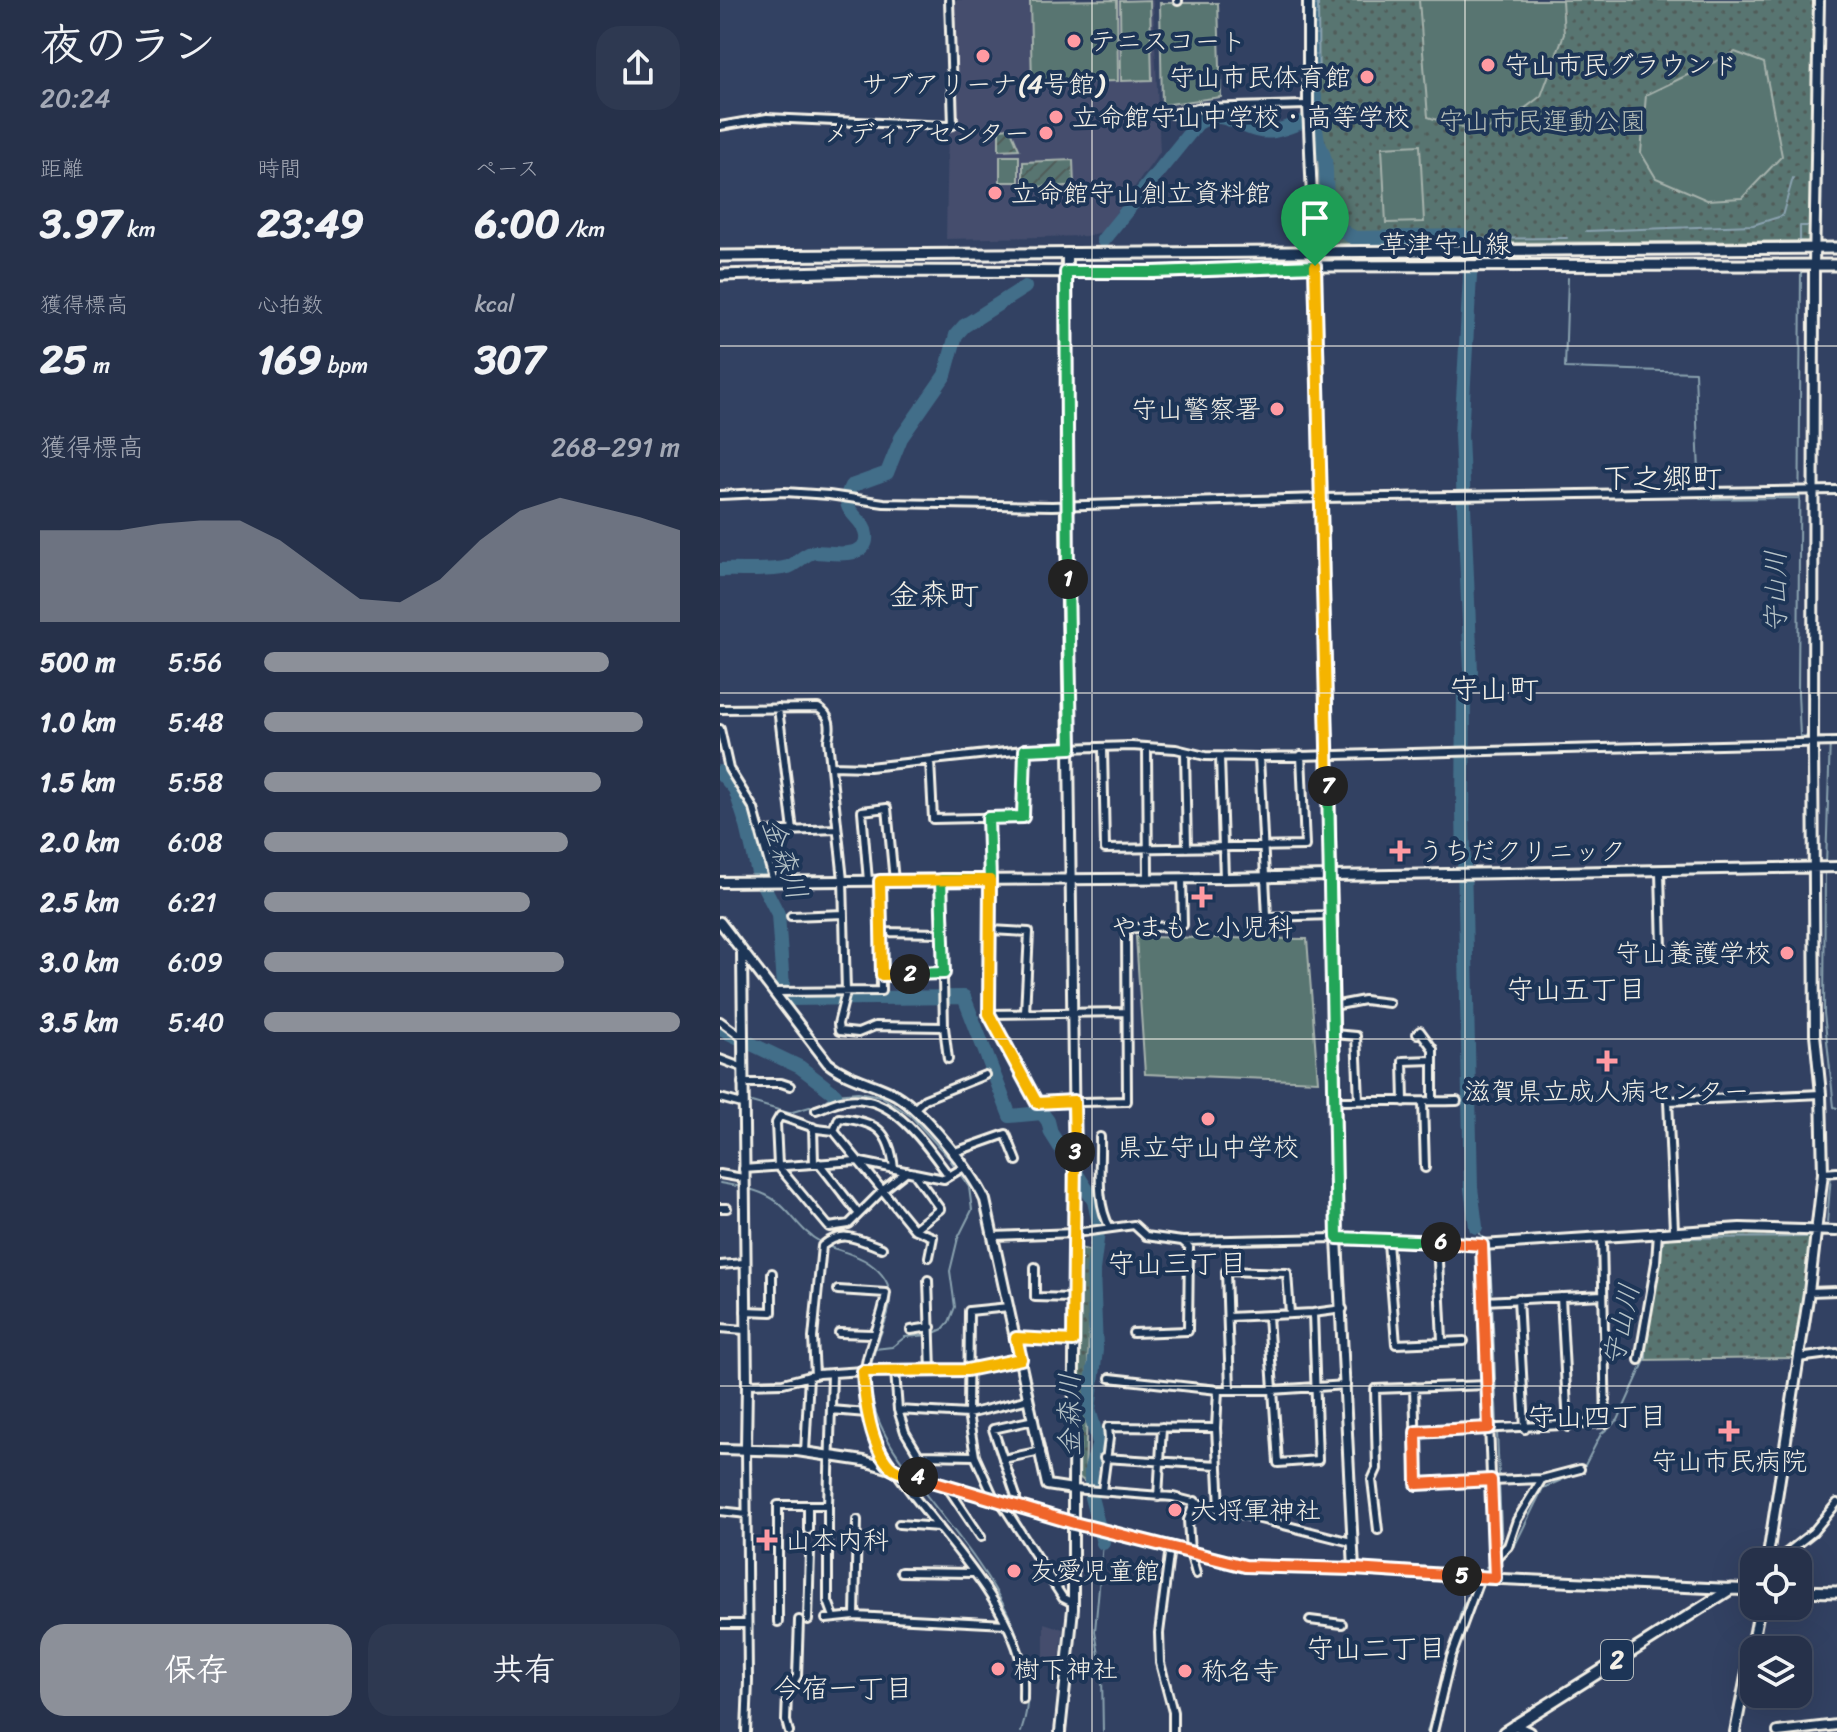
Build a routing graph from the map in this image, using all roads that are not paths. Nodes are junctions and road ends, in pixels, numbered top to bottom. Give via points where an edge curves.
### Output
1 (949, 0) edge
2 (1308, 0) edge
3 (1819, 0) edge
4 (1308, 108) junction
5 (1172, 114) dead end
6 (720, 126) edge
7 (1816, 248) junction
8 (1837, 248) edge
9 (1067, 253) junction
10 (1314, 254) junction
11 (720, 256) edge
12 (1814, 265) junction
13 (1837, 265) edge
14 (1315, 266) junction
15 (1066, 272) junction
16 (720, 275) edge
17 (1815, 490) junction
18 (1837, 490) edge
19 (720, 495) edge
20 (1321, 498) junction
21 (1066, 505) junction
22 (778, 708) junction
23 (720, 709) edge
24 (720, 729) edge
25 (1837, 742) edge
26 (1813, 744) junction
27 (1147, 747) junction
28 (1071, 748) junction
29 (1103, 748) junction
30 (1025, 750) junction
31 (1185, 753) junction
32 (1327, 754) junction
33 (1301, 755) junction
34 (1220, 757) junction
35 (1259, 757) junction
36 (930, 761) junction
37 (831, 766) junction
38 (988, 818) junction
39 (837, 829) junction
40 (793, 831) junction
41 (760, 832) junction
42 (1265, 847) junction
43 (1187, 848) junction
44 (1223, 848) junction
45 (1149, 849) junction
46 (1814, 867) junction
47 (1837, 867) edge
48 (1660, 872) junction
49 (1329, 874) junction
50 (1265, 877) junction
51 (1148, 878) junction
52 (1182, 878) junction
53 (1224, 878) junction
54 (1072, 879) junction
55 (843, 880) junction
56 (941, 880) junction
57 (990, 880) junction
58 (868, 881) junction
59 (880, 881) junction
60 (894, 881) junction
61 (720, 882) edge
62 (774, 882) junction
63 (844, 914) junction
64 (1332, 915) junction
65 (791, 916) dead end
66 (720, 922) edge
67 (991, 930) junction
68 (881, 932) junction
69 (943, 933) junction
70 (1662, 949) dead end
71 (742, 952) junction
72 (944, 973) junction
73 (882, 975) junction
74 (773, 992) junction
75 (846, 992) junction
76 (1389, 1003) dead end
77 (1333, 1006) junction
78 (1073, 1012) junction
79 (1125, 1012) junction
80 (1025, 1013) junction
81 (989, 1014) junction
82 (720, 1021) edge
83 (944, 1027) junction
84 (1334, 1034) junction
85 (1417, 1034) dead end
86 (742, 1037) junction
87 (720, 1059) edge
88 (948, 1059) dead end
89 (1433, 1060) junction
90 (741, 1067) junction
91 (985, 1075) dead end
92 (742, 1083) junction
93 (790, 1086) dead end
94 (1821, 1094) junction
95 (720, 1098) edge
96 (1359, 1100) junction
97 (1074, 1101) junction
98 (1335, 1101) junction
99 (1433, 1101) junction
100 (1457, 1101) dead end
101 (1404, 1102) junction
102 (1423, 1102) junction
103 (742, 1104) junction
104 (914, 1109) junction
105 (816, 1110) dead end
106 (813, 1127) junction
107 (834, 1131) junction
108 (1100, 1137) dead end
109 (952, 1153) junction
110 (857, 1161) junction
111 (1017, 1161) dead end
112 (817, 1163) junction
113 (778, 1166) junction
114 (964, 1167) junction
115 (1425, 1168) dead end
116 (894, 1169) junction
117 (911, 1172) junction
118 (1837, 1172) edge
119 (743, 1173) junction
120 (1823, 1173) junction
121 (720, 1174) edge
122 (949, 1176) junction
123 (883, 1190) junction
124 (858, 1213) junction
125 (1110, 1228) junction
126 (914, 1229) junction
127 (1674, 1230) junction
128 (1837, 1231) edge
129 (1658, 1232) junction
130 (1816, 1232) junction
131 (1075, 1233) junction
132 (994, 1236) junction
133 (1337, 1238) junction
134 (1602, 1238) junction
135 (1182, 1241) junction
136 (1388, 1242) junction
137 (1437, 1242) junction
138 (1482, 1245) junction
139 (882, 1248) dead end
140 (929, 1257) dead end
141 (744, 1263) junction
142 (720, 1265) edge
143 (1035, 1267) dead end
144 (772, 1273) dead end
145 (928, 1280) dead end
146 (838, 1290) dead end
147 (1837, 1291) edge
148 (1809, 1292) junction
149 (1603, 1295) junction
150 (1561, 1297) junction
151 (1074, 1298) junction
152 (1518, 1298) junction
153 (1484, 1301) junction
154 (1009, 1307) junction
155 (1343, 1309) junction
156 (745, 1311) junction
157 (1313, 1313) junction
158 (1290, 1314) junction
159 (1268, 1316) junction
160 (1228, 1317) junction
161 (931, 1327) junction
162 (720, 1328) edge
163 (745, 1330) junction
164 (911, 1330) dead end
165 (839, 1333) dead end
166 (1133, 1333) dead end
167 (872, 1334) junction
168 (1016, 1338) junction
169 (1442, 1340) junction
170 (1073, 1341) junction
171 (1464, 1341) dead end
172 (1837, 1353) edge
173 (1798, 1358) junction
174 (1021, 1359) junction
175 (1639, 1360) dead end
176 (967, 1370) junction
177 (865, 1371) junction
178 (895, 1371) junction
179 (931, 1371) junction
180 (832, 1374) junction
181 (812, 1375) junction
182 (1110, 1378) dead end
183 (747, 1384) junction
184 (1347, 1385) junction
185 (1488, 1385) junction
186 (1315, 1386) junction
187 (1414, 1387) junction
188 (1218, 1390) junction
189 (1230, 1390) junction
190 (1272, 1390) junction
191 (1029, 1399) junction
192 (831, 1410) junction
193 (898, 1410) junction
194 (867, 1413) junction
195 (968, 1414) junction
196 (1034, 1420) junction
197 (1162, 1427) junction
198 (1568, 1427) junction
199 (1216, 1428) junction
200 (1489, 1428) junction
201 (1525, 1429) junction
202 (1416, 1432) junction
203 (746, 1448) junction
204 (720, 1449) edge
205 (1041, 1451) junction
206 (805, 1452) junction
207 (920, 1455) junction
208 (829, 1456) junction
209 (975, 1456) junction
210 (1104, 1458) junction
211 (1003, 1459) junction
212 (1160, 1462) junction
213 (1218, 1465) junction
214 (1580, 1469) dead end
215 (894, 1470) junction
216 (1542, 1479) junction
217 (1491, 1480) junction
218 (935, 1482) junction
219 (946, 1485) junction
220 (1073, 1489) junction
221 (1102, 1491) junction
222 (1158, 1497) junction
223 (998, 1501) junction
224 (1195, 1501) junction
225 (1837, 1503) edge
226 (808, 1505) junction
227 (828, 1505) junction
228 (1016, 1506) junction
229 (1220, 1508) junction
230 (720, 1511) edge
231 (747, 1514) junction
232 (857, 1520) dead end
233 (1074, 1523) junction
234 (899, 1524) dead end
235 (939, 1527) junction
236 (808, 1530) dead end
237 (1378, 1530) dead end
238 (981, 1537) dead end
239 (1351, 1542) junction
240 (1170, 1547) junction
241 (1769, 1548) edge
242 (1793, 1548) edge
243 (810, 1551) dead end
244 (1190, 1552) junction
245 (1494, 1559) junction
246 (1354, 1569) junction
247 (901, 1572) dead end
248 (973, 1573) junction
249 (1196, 1574) dead end
250 (1480, 1578) junction
251 (1495, 1578) junction
252 (1731, 1589) junction
253 (1740, 1589) edge
254 (1812, 1591) edge
255 (1837, 1592) edge
256 (1073, 1603) junction
257 (855, 1616) junction
258 (834, 1617) junction
259 (826, 1619) dead end
260 (799, 1620) dead end
261 (808, 1620) dead end
262 (1310, 1620) dead end
263 (1757, 1620) edge
264 (778, 1622) dead end
265 (720, 1624) edge
266 (747, 1624) junction
267 (1006, 1624) junction
268 (1342, 1624) dead end
269 (1023, 1699) dead end
270 (1514, 1725) junction
271 (1837, 1725) edge
272 (746, 1732) edge
273 (789, 1732) edge
274 (1060, 1732) edge
275 (1173, 1732) edge
276 (1433, 1732) edge
277 (1504, 1732) edge
278 (1529, 1732) edge
279 (1735, 1732) edge
280 (1778, 1732) edge

1 - 6 street via 953,125 767,118
2 - 4 street
3 - 7 street
4 - 5 street via 1197,108
4 - 10 street
7 - 8 main road, 草津守山線
7 - 10 main road, 草津守山線
7 - 12 street
9 - 10 main road, 草津守山線
9 - 11 main road, 草津守山線
9 - 15 street
10 - 14 street
12 - 13 main road, 草津守山線
12 - 14 main road, 草津守山線
12 - 17 street
14 - 15 main road, 草津守山線
14 - 20 street
15 - 16 main road, 草津守山線
15 - 21 street
17 - 18 street
17 - 20 street
17 - 26 street
19 - 21 street via 785,492 897,504
20 - 21 street
20 - 32 street
21 - 28 street
22 - 23 street
22 - 37 street via 823,710 830,723
22 - 40 street
24 - 41 street via 729,769 754,809
25 - 26 street
26 - 32 street
26 - 46 street
27 - 29 street
27 - 31 street
27 - 45 street
28 - 29 street
28 - 30 street
28 - 54 street
29 - 45 street via 1105,849
30 - 36 street
30 - 38 street via 1023,817
31 - 34 street
31 - 43 street
32 - 33 street
32 - 49 street
33 - 35 street
33 - 42 street via 1305,846
34 - 35 street
34 - 44 street
35 - 42 street
36 - 37 street
36 - 38 street via 933,819
37 - 39 street
38 - 57 street
39 - 40 street
39 - 55 street
40 - 41 street
41 - 62 street
42 - 44 street
42 - 50 street
43 - 44 street
43 - 45 street
44 - 53 street
45 - 51 street
46 - 47 street
46 - 48 street
46 - 94 street via 1815,1034
48 - 49 street
48 - 70 street
49 - 50 street
49 - 64 street
50 - 53 street
50 - 64 street via 1267,917
51 - 52 street
51 - 54 street
52 - 53 street
52 - 79 street via 1183,925 1126,929
54 - 57 street
54 - 78 street
55 - 58 street
55 - 62 street
55 - 63 street
56 - 57 street
56 - 60 street
56 - 69 street
57 - 67 street
58 - 59 street
58 - 60 street via 862,811 887,808
59 - 60 street
59 - 68 street
61 - 62 street
63 - 65 street
63 - 75 street
64 - 77 street
66 - 71 street
67 - 80 street via 1029,932
67 - 81 street
68 - 69 street
68 - 73 street
69 - 72 street
71 - 74 street
71 - 86 street
72 - 73 street
72 - 83 street
73 - 75 street via 881,991
74 - 75 street
74 - 104 street via 835,1069 894,1094
75 - 83 street via 839,1031
76 - 77 street via 1364,1000
77 - 84 street
78 - 79 street
78 - 80 street
78 - 97 street
79 - 97 street via 1127,1101
80 - 81 street
81 - 97 street via 1037,1103
82 - 86 street
83 - 88 street
84 - 96 street via 1356,1036
84 - 98 street
85 - 89 street via 1420,1031 1433,1049
86 - 90 street
87 - 90 street
89 - 99 street
89 - 101 street via 1403,1061
90 - 92 street
91 - 104 street via 925,1099
92 - 93 street
92 - 103 street
94 - 120 street
94 - 127 street via 1668,1101
95 - 103 street
96 - 98 street
96 - 101 street
97 - 131 street
98 - 133 street
99 - 100 street
99 - 102 street
101 - 102 street
102 - 115 street
103 - 119 street
104 - 109 street
105 - 122 street via 847,1100 892,1110
106 - 107 street
106 - 112 street
106 - 113 street via 780,1116
107 - 110 street
107 - 116 street via 839,1118 864,1120 883,1134
108 - 125 street via 1100,1195
109 - 111 street via 1006,1134
109 - 114 street
110 - 112 street
110 - 116 street
110 - 123 street
112 - 113 street
112 - 124 street
113 - 119 street
113 - 124 street via 829,1227 849,1224
114 - 122 street
114 - 132 street via 985,1200
116 - 117 street
117 - 122 street
117 - 123 street
117 - 126 street via 940,1209
118 - 120 street
119 - 121 street
119 - 141 street
120 - 130 street
123 - 124 street
123 - 126 street
125 - 131 street
125 - 135 street via 1134,1225 1146,1236
126 - 140 street via 933,1237
127 - 129 street
127 - 130 street
128 - 130 street
129 - 134 street
129 - 175 street
130 - 148 street
131 - 132 street
131 - 151 street
132 - 154 street
133 - 135 street
133 - 136 street
133 - 155 street
134 - 138 street
134 - 149 street
135 - 166 street via 1189,1247 1188,1331
136 - 137 street
136 - 169 street via 1396,1344
137 - 138 street
137 - 169 street
138 - 153 street
139 - 181 street via 845,1235 822,1246
141 - 142 street
141 - 156 street
143 - 151 street via 1035,1297
144 - 156 street via 772,1312
145 - 161 street
146 - 167 street via 886,1293
147 - 148 street
148 - 173 street
149 - 150 street
149 - 198 street via 1606,1423
150 - 152 street
150 - 198 street
151 - 170 street
152 - 153 street
152 - 201 street
153 - 185 street
154 - 168 street
154 - 176 street via 969,1311
155 - 157 street
155 - 184 street
156 - 163 street
157 - 158 street
157 - 186 street
158 - 159 street
158 - 160 street via 1287,1273 1226,1271
159 - 160 street
159 - 190 street
160 - 189 street
161 - 164 street
161 - 179 street
162 - 163 street
163 - 183 street
165 - 167 street
167 - 177 street
168 - 170 street
168 - 174 street
169 - 171 street
170 - 220 street
172 - 173 street
173 - 241 street
174 - 176 street
174 - 191 street
176 - 179 street
176 - 195 street
177 - 178 street
177 - 180 street
177 - 194 street
178 - 179 street
178 - 193 street
180 - 181 street
180 - 192 street
181 - 183 street
181 - 206 street
182 - 188 street
183 - 203 street
184 - 186 street
184 - 239 street
185 - 187 street
185 - 200 street
186 - 190 street
186 - 190 street via 1318,1460 1278,1463
187 - 202 street
187 - 237 street via 1375,1389 1377,1469 1372,1480
188 - 189 street
188 - 199 street
189 - 190 street
191 - 195 street
191 - 196 street
192 - 194 street
192 - 208 street
193 - 195 street
193 - 207 street
194 - 215 street
195 - 209 street
196 - 205 street
196 - 211 street via 993,1429
197 - 199 street
197 - 210 street via 1108,1427
197 - 212 street
198 - 201 street
199 - 213 street
200 - 201 street
200 - 202 street
200 - 217 street
202 - 217 street via 1417,1484
203 - 204 street
203 - 206 street
203 - 231 street
205 - 211 street
205 - 220 street via 1047,1485
206 - 208 street
207 - 209 street
207 - 218 street
208 - 215 street
208 - 227 street
209 - 223 street
210 - 212 street
210 - 221 street
211 - 228 street
212 - 213 street
212 - 222 street
213 - 229 street
214 - 216 street
215 - 218 street
215 - 235 street
216 - 217 street
216 - 245 street via 1508,1546
217 - 245 street
218 - 219 street
219 - 223 street
219 - 238 street
220 - 221 street
220 - 233 street
221 - 222 street
222 - 224 street
223 - 228 street
223 - 256 street via 1063,1598
224 - 229 street
224 - 244 street via 1188,1520
225 - 242 street
226 - 227 street
226 - 236 street
226 - 264 street via 778,1505
227 - 258 street via 828,1601
228 - 233 street
229 - 239 street
230 - 231 street
231 - 266 street
232 - 257 street
233 - 240 street
233 - 256 street
234 - 235 street
235 - 248 street
239 - 246 street
240 - 244 street
240 - 275 street via 1159,1633
243 - 261 street
244 - 246 street via 1245,1566
244 - 249 street
245 - 251 street
246 - 250 street
247 - 248 street
248 - 267 street
250 - 251 street
250 - 276 street via 1451,1657
251 - 252 street
252 - 253 main road
252 - 270 main road, 2
254 - 255 main road
256 - 274 street
257 - 258 street
257 - 267 street
258 - 259 street
260 - 273 street via 797,1676 787,1693
262 - 268 street
263 - 279 street
265 - 266 street
266 - 272 street
267 - 269 street via 1021,1661
270 - 277 main road, 2
270 - 278 street
271 - 280 street

